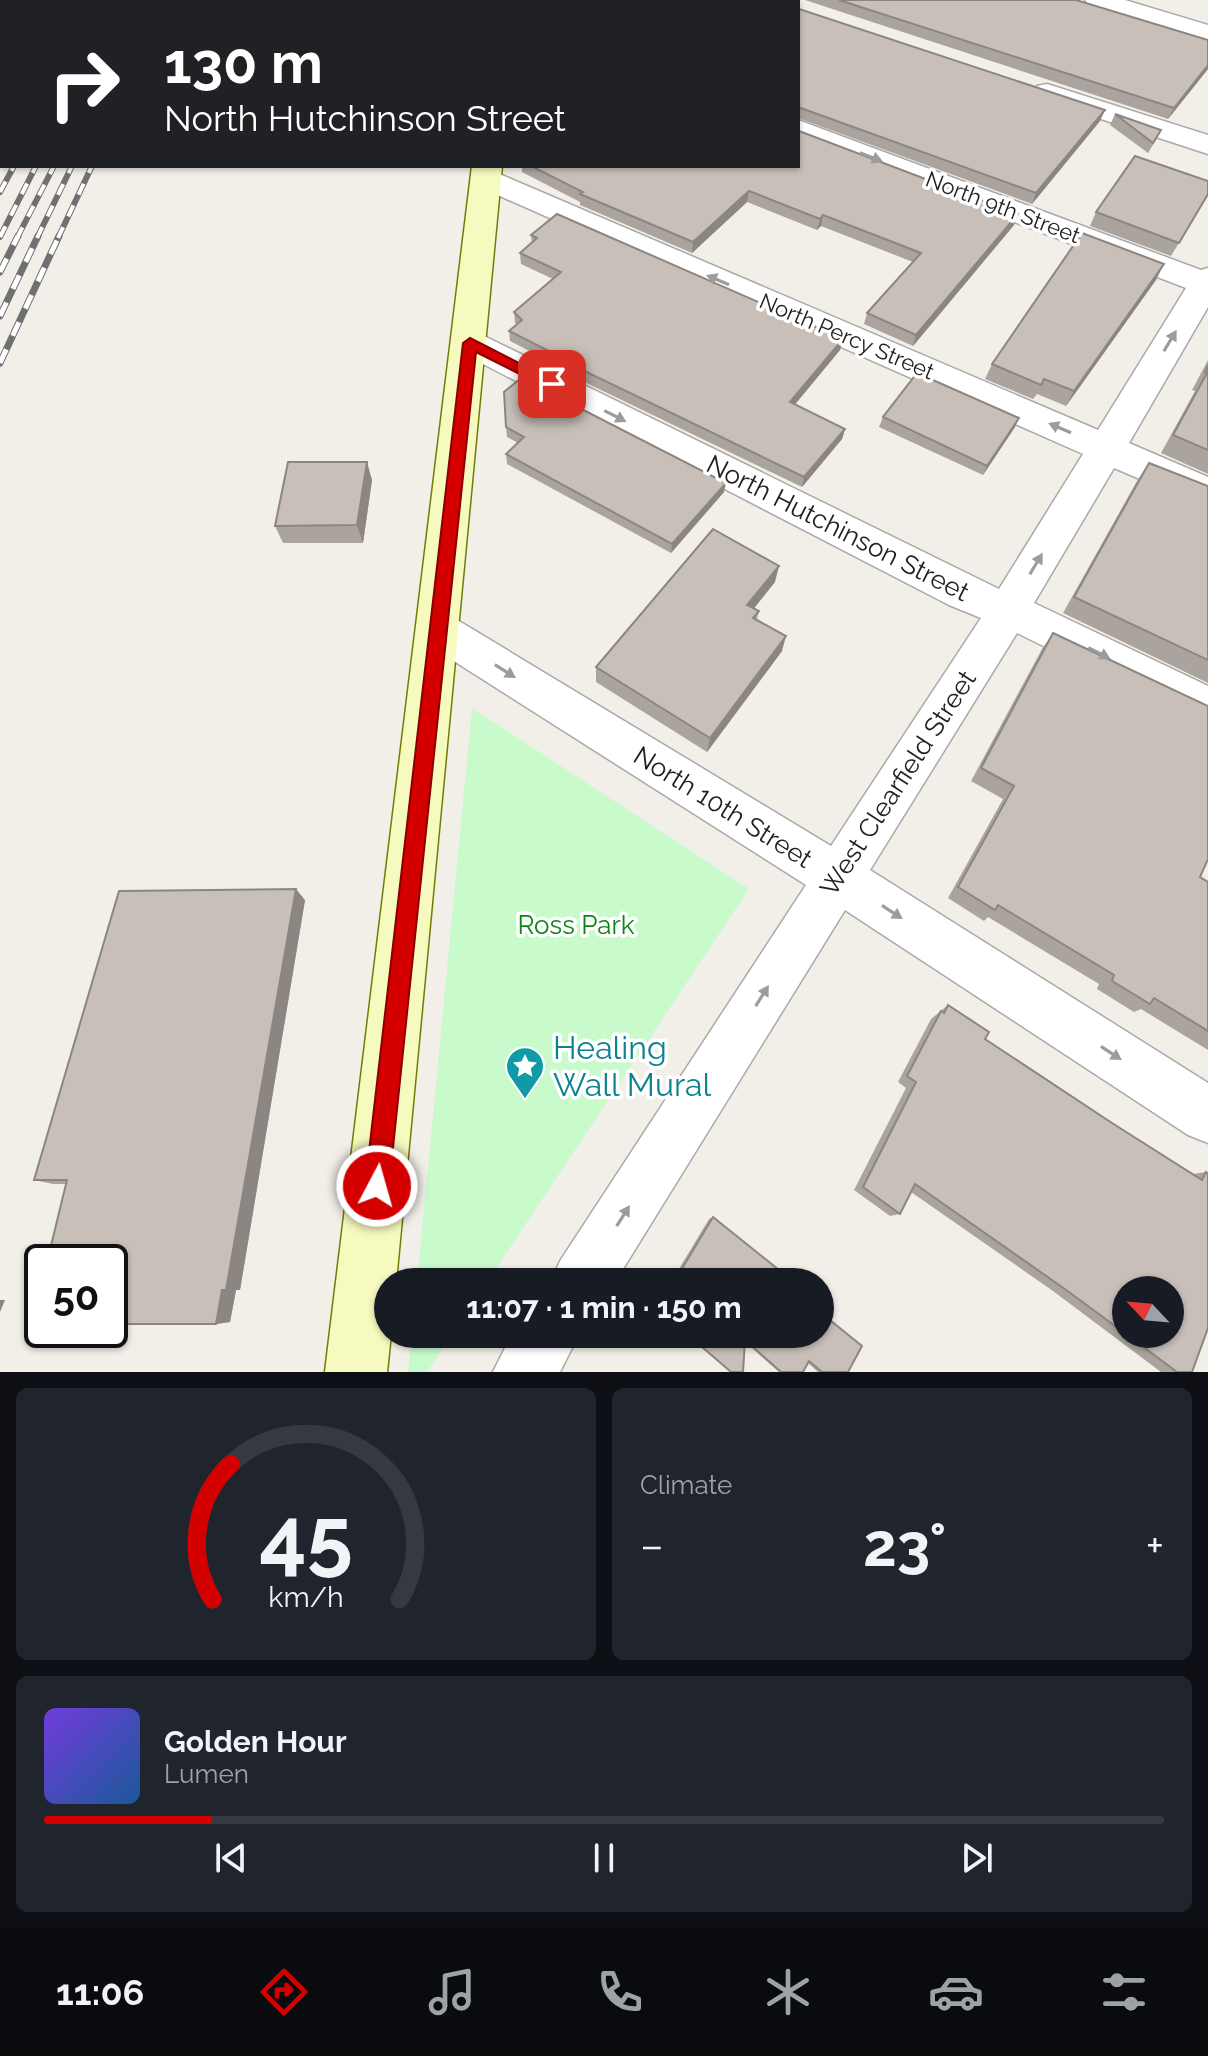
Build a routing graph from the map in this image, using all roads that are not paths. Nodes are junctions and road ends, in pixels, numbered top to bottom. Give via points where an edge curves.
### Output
1 (1098, 0) edge
2 (1208, 33) edge
3 (1018, 82) edge
4 (800, 130) edge
5 (1208, 145) edge
6 (486, 172) edge
7 (1207, 283) edge
8 (470, 343) junction
9 (1105, 448) junction
10 (1208, 493) edge
11 (1008, 611) junction
12 (439, 630) junction
13 (1208, 708) edge
14 (837, 877) junction
15 (1208, 1115) edge
16 (590, 1268) edge
17 (539, 1348) edge
18 (356, 1372) edge
19 (524, 1372) edge

1 - 2 street
3 - 5 street
4 -> 7 street, North 9th Street
6 - 8 main road
9 -> 6 street, North Percy Street
9 -> 7 street, West Clearfield Street
8 -> 11 street, North Hutchinson Street
8 - 12 main road
9 - 10 street, North Percy Street
11 -> 9 street, West Clearfield Street
11 -> 13 street, North Hutchinson Street
11 - 14 street, West Clearfield Street
12 -> 14 street, North 10th Street
12 - 18 main road
14 -> 15 street, North 10th Street
16 -> 14 street, West Clearfield Street
17 - 19 street

